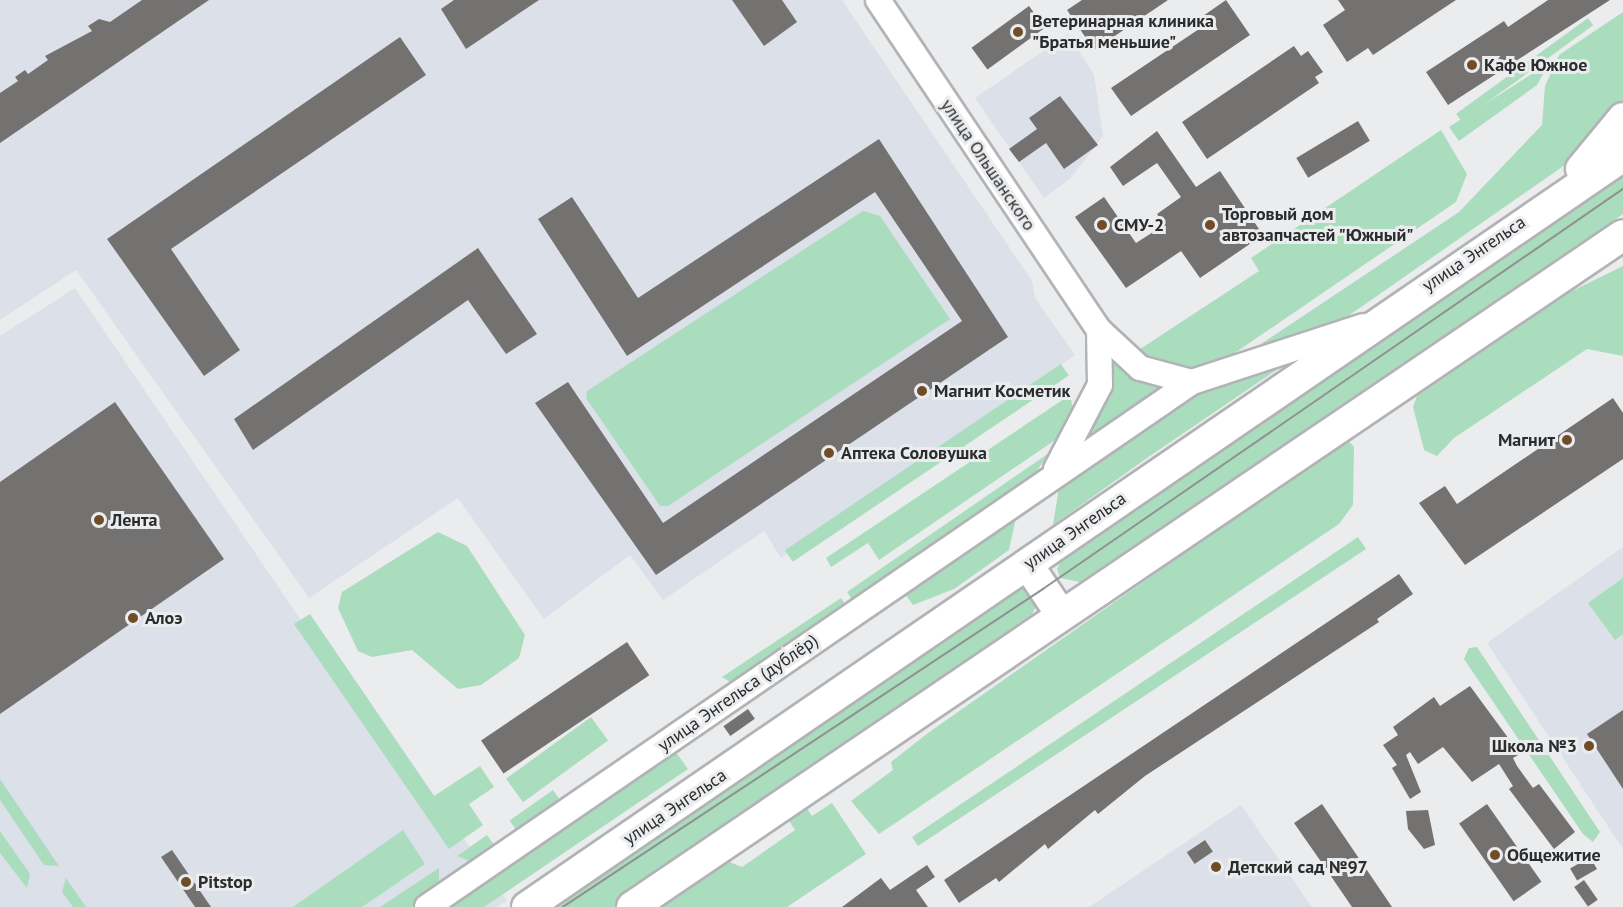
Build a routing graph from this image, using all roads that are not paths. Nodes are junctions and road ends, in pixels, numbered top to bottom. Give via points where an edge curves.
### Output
1 (878, 0) edge
2 (1623, 118) edge
3 (1623, 156) edge
4 (1534, 214) junction
5 (1623, 235) edge
6 (1623, 249) edge
7 (1578, 266) junction
8 (1371, 324) junction
9 (1099, 330) junction
10 (1192, 382) junction
11 (1049, 480) junction
12 (1028, 565) junction
13 (1060, 613) junction
14 (428, 907) edge
15 (527, 907) edge
16 (632, 907) edge

1 - 9 street, улица Ольшанского
2 - 4 main road via 1595,155
3 - 4 main road, улица Энгельса
4 - 8 main road, улица Энгельса
5 - 7 main road
6 - 7 main road
7 - 13 main road
8 - 10 street, улица Энгельса (дублёр)
8 - 12 main road, улица Энгельса
9 - 10 street, улица Ольшанского via 1140,368
9 - 11 street via 1100,385 1084,423
10 - 11 street, улица Энгельса (дублёр)
11 - 14 street, улица Энгельса (дублёр)
12 - 13 main road
12 - 15 main road, улица Энгельса
13 - 16 main road

